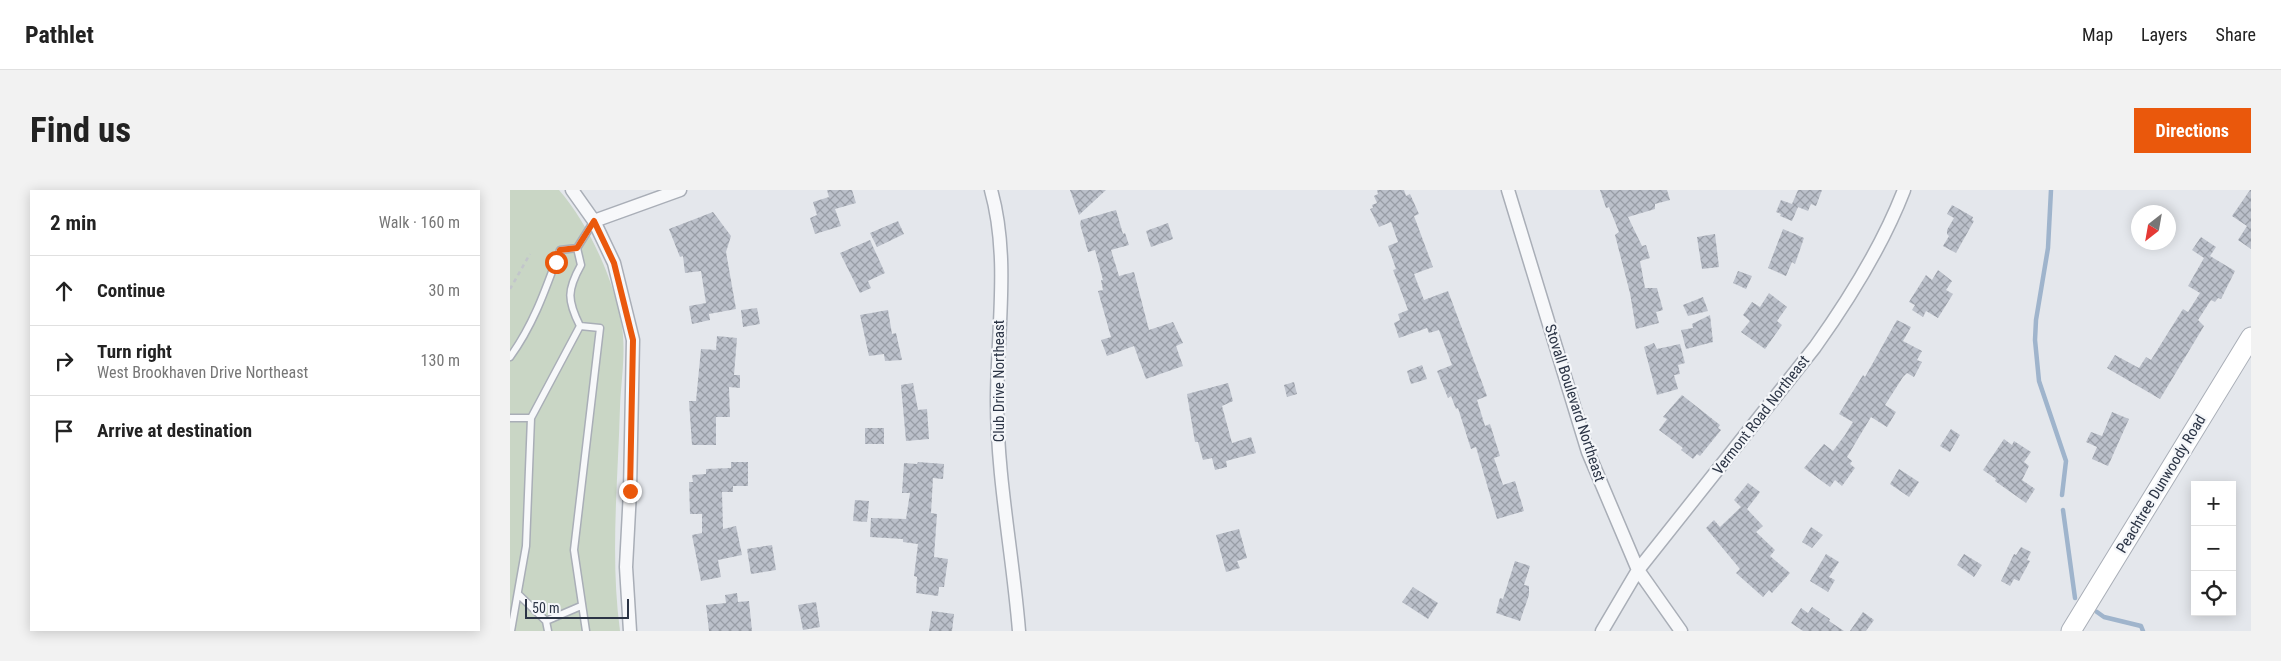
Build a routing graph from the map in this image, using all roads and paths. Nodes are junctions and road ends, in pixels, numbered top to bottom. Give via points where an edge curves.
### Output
1 (572, 190) edge
2 (680, 190) edge
3 (991, 190) edge
4 (1508, 190) edge
5 (1904, 190) edge
6 (594, 221) junction
7 (577, 248) junction
8 (530, 254) dead end
9 (510, 288) edge
10 (580, 326) junction
11 (2251, 337) edge
12 (510, 357) edge
13 (510, 418) edge
14 (531, 418) junction
15 (1638, 570) junction
16 (518, 594) junction
17 (581, 606) junction
18 (546, 621) junction
19 (511, 631) edge
20 (548, 631) edge
21 (586, 631) edge
22 (630, 631) edge
23 (1019, 631) edge
24 (1602, 631) edge
25 (1681, 631) edge
26 (2071, 631) edge

1 - 6 street
2 - 6 street
3 - 23 street, Club Drive Northeast via 998,225 1000,261 998,441
4 - 15 street, Stovall Boulevard Northeast via 1588,452
5 - 15 street, Vermont Road Northeast via 1894,217 1841,311
6 - 7 lane
6 - 22 street via 614,263 633,340 626,567
7 - 10 lane via 581,265 572,281 569,296
7 - 12 lane via 560,250 525,336
8 - 9 path
10 - 14 lane
10 - 17 lane via 600,328 574,550
11 - 26 main road, Peachtree Dunwoody Road
13 - 14 lane
14 - 16 lane via 526,546
15 - 24 street, Vermont Road Northeast
15 - 25 street, Stovall Boulevard Northeast
16 - 18 lane
16 - 19 lane
17 - 18 lane
17 - 21 lane
18 - 20 lane

